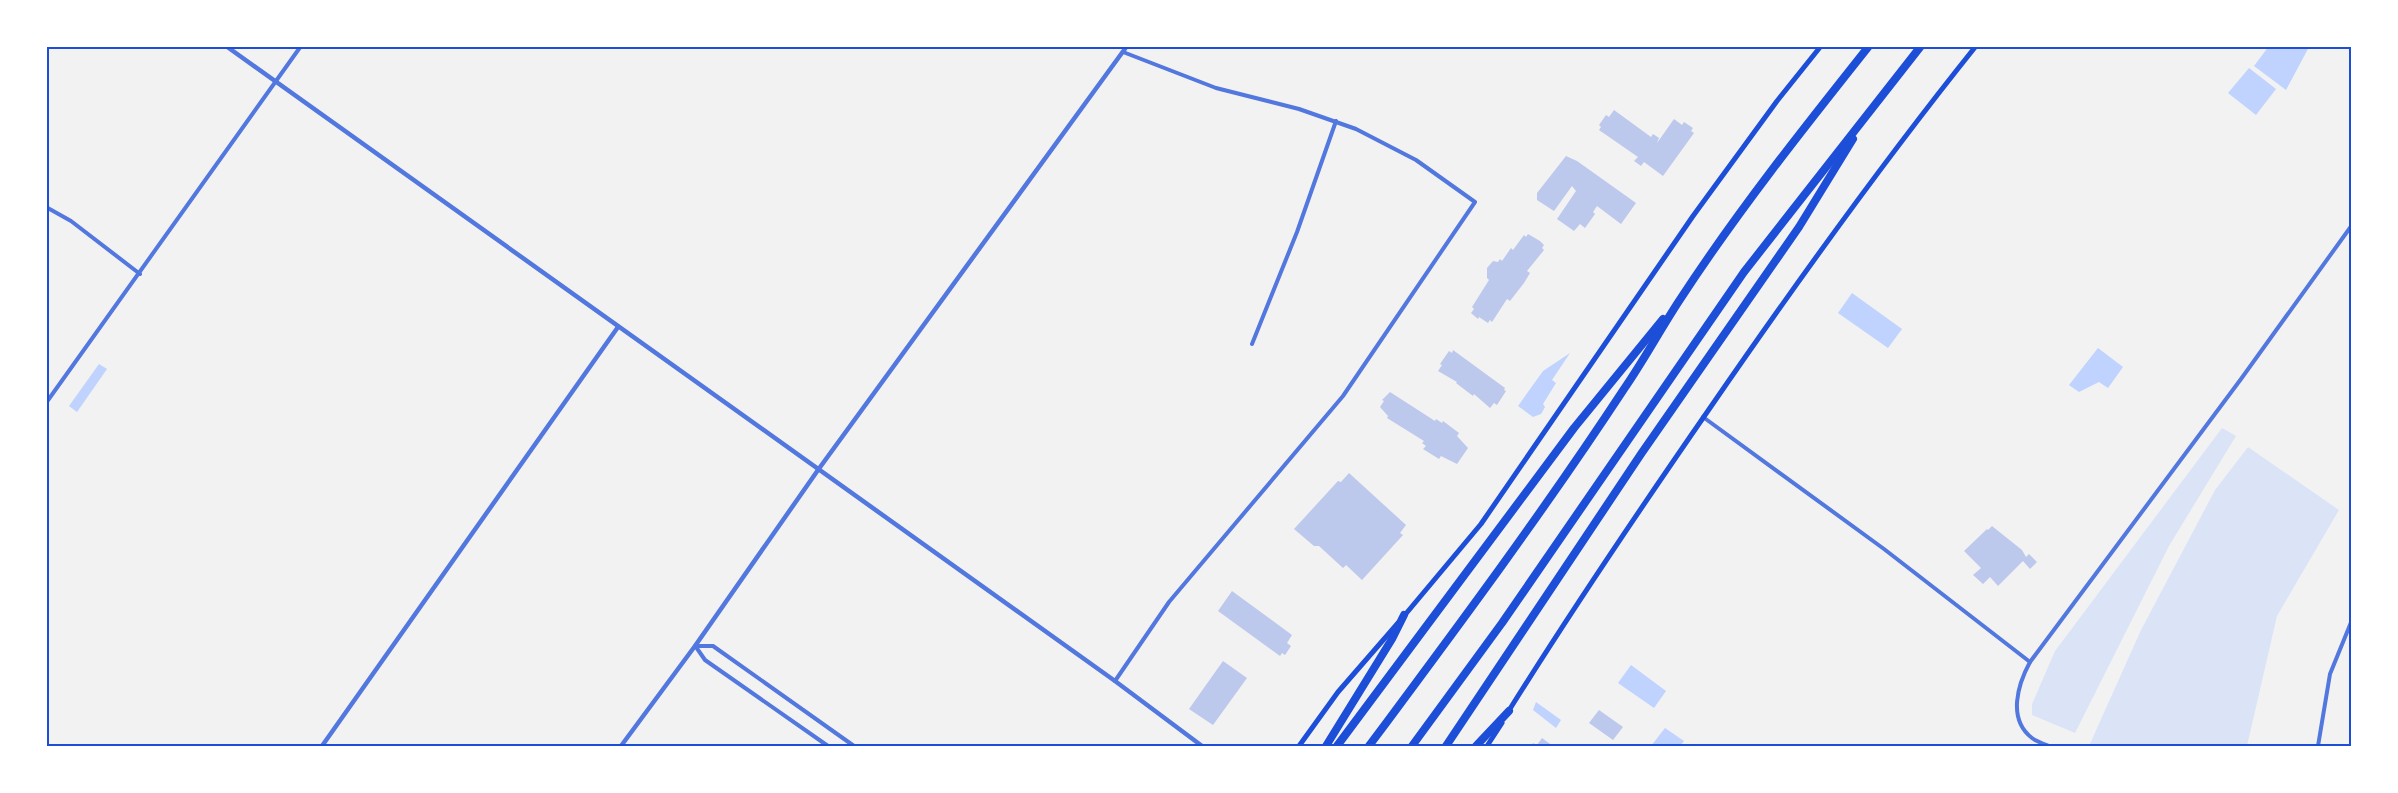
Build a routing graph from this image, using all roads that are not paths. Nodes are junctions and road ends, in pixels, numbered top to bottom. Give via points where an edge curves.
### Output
1 (226, 46) edge
2 (301, 46) edge
3 (1821, 46) edge
4 (1869, 46) edge
5 (1921, 46) edge
6 (1976, 46) edge
7 (1125, 49) edge
8 (276, 82) junction
9 (1872, 107) junction
10 (1336, 121) junction
11 (46, 207) edge
12 (2352, 225) edge
13 (140, 274) junction
14 (1680, 300) junction
15 (618, 327) junction
16 (1252, 344) dead end
17 (46, 404) edge
18 (1703, 417) junction
19 (818, 470) junction
20 (1404, 615) junction
21 (2352, 620) edge
22 (695, 646) junction
23 (2030, 662) junction
24 (1115, 681) junction
25 (1509, 711) junction
26 (326, 745) edge
27 (1447, 745) edge
28 (621, 747) edge
29 (828, 747) edge
30 (854, 747) edge
31 (1202, 747) edge
32 (1299, 747) edge
33 (1326, 747) edge
34 (1337, 747) edge
35 (1369, 747) edge
36 (1412, 747) edge
37 (1476, 747) edge
38 (1486, 747) edge
39 (2049, 747) edge
40 (2318, 747) edge

1 - 8 street
2 - 8 street
3 - 20 main road via 1693,216 1481,524
4 - 14 highway via 1775,167
5 - 9 highway
6 - 18 main road via 1868,185
7 - 10 street via 1216,88
7 - 19 street
8 - 13 street
8 - 15 street
9 - 27 highway via 1799,227 1641,454
9 - 36 highway via 1744,272
10 - 16 street
10 - 24 street via 1402,152 1475,202 1343,396 1169,602
11 - 13 street via 71,221
12 - 23 street
13 - 17 street
14 - 34 highway via 1574,428
14 - 35 highway via 1625,388 1499,571
15 - 19 street
15 - 26 street
18 - 23 street
18 - 25 main road
19 - 22 street
19 - 24 street
20 - 32 main road via 1338,692
20 - 33 highway
21 - 40 street via 2330,674
22 - 28 street
22 - 29 street via 705,660
22 - 30 street via 713,646
23 - 39 street via 2020,680 2016,703 2030,737
24 - 31 street
25 - 37 highway
25 - 38 main road

